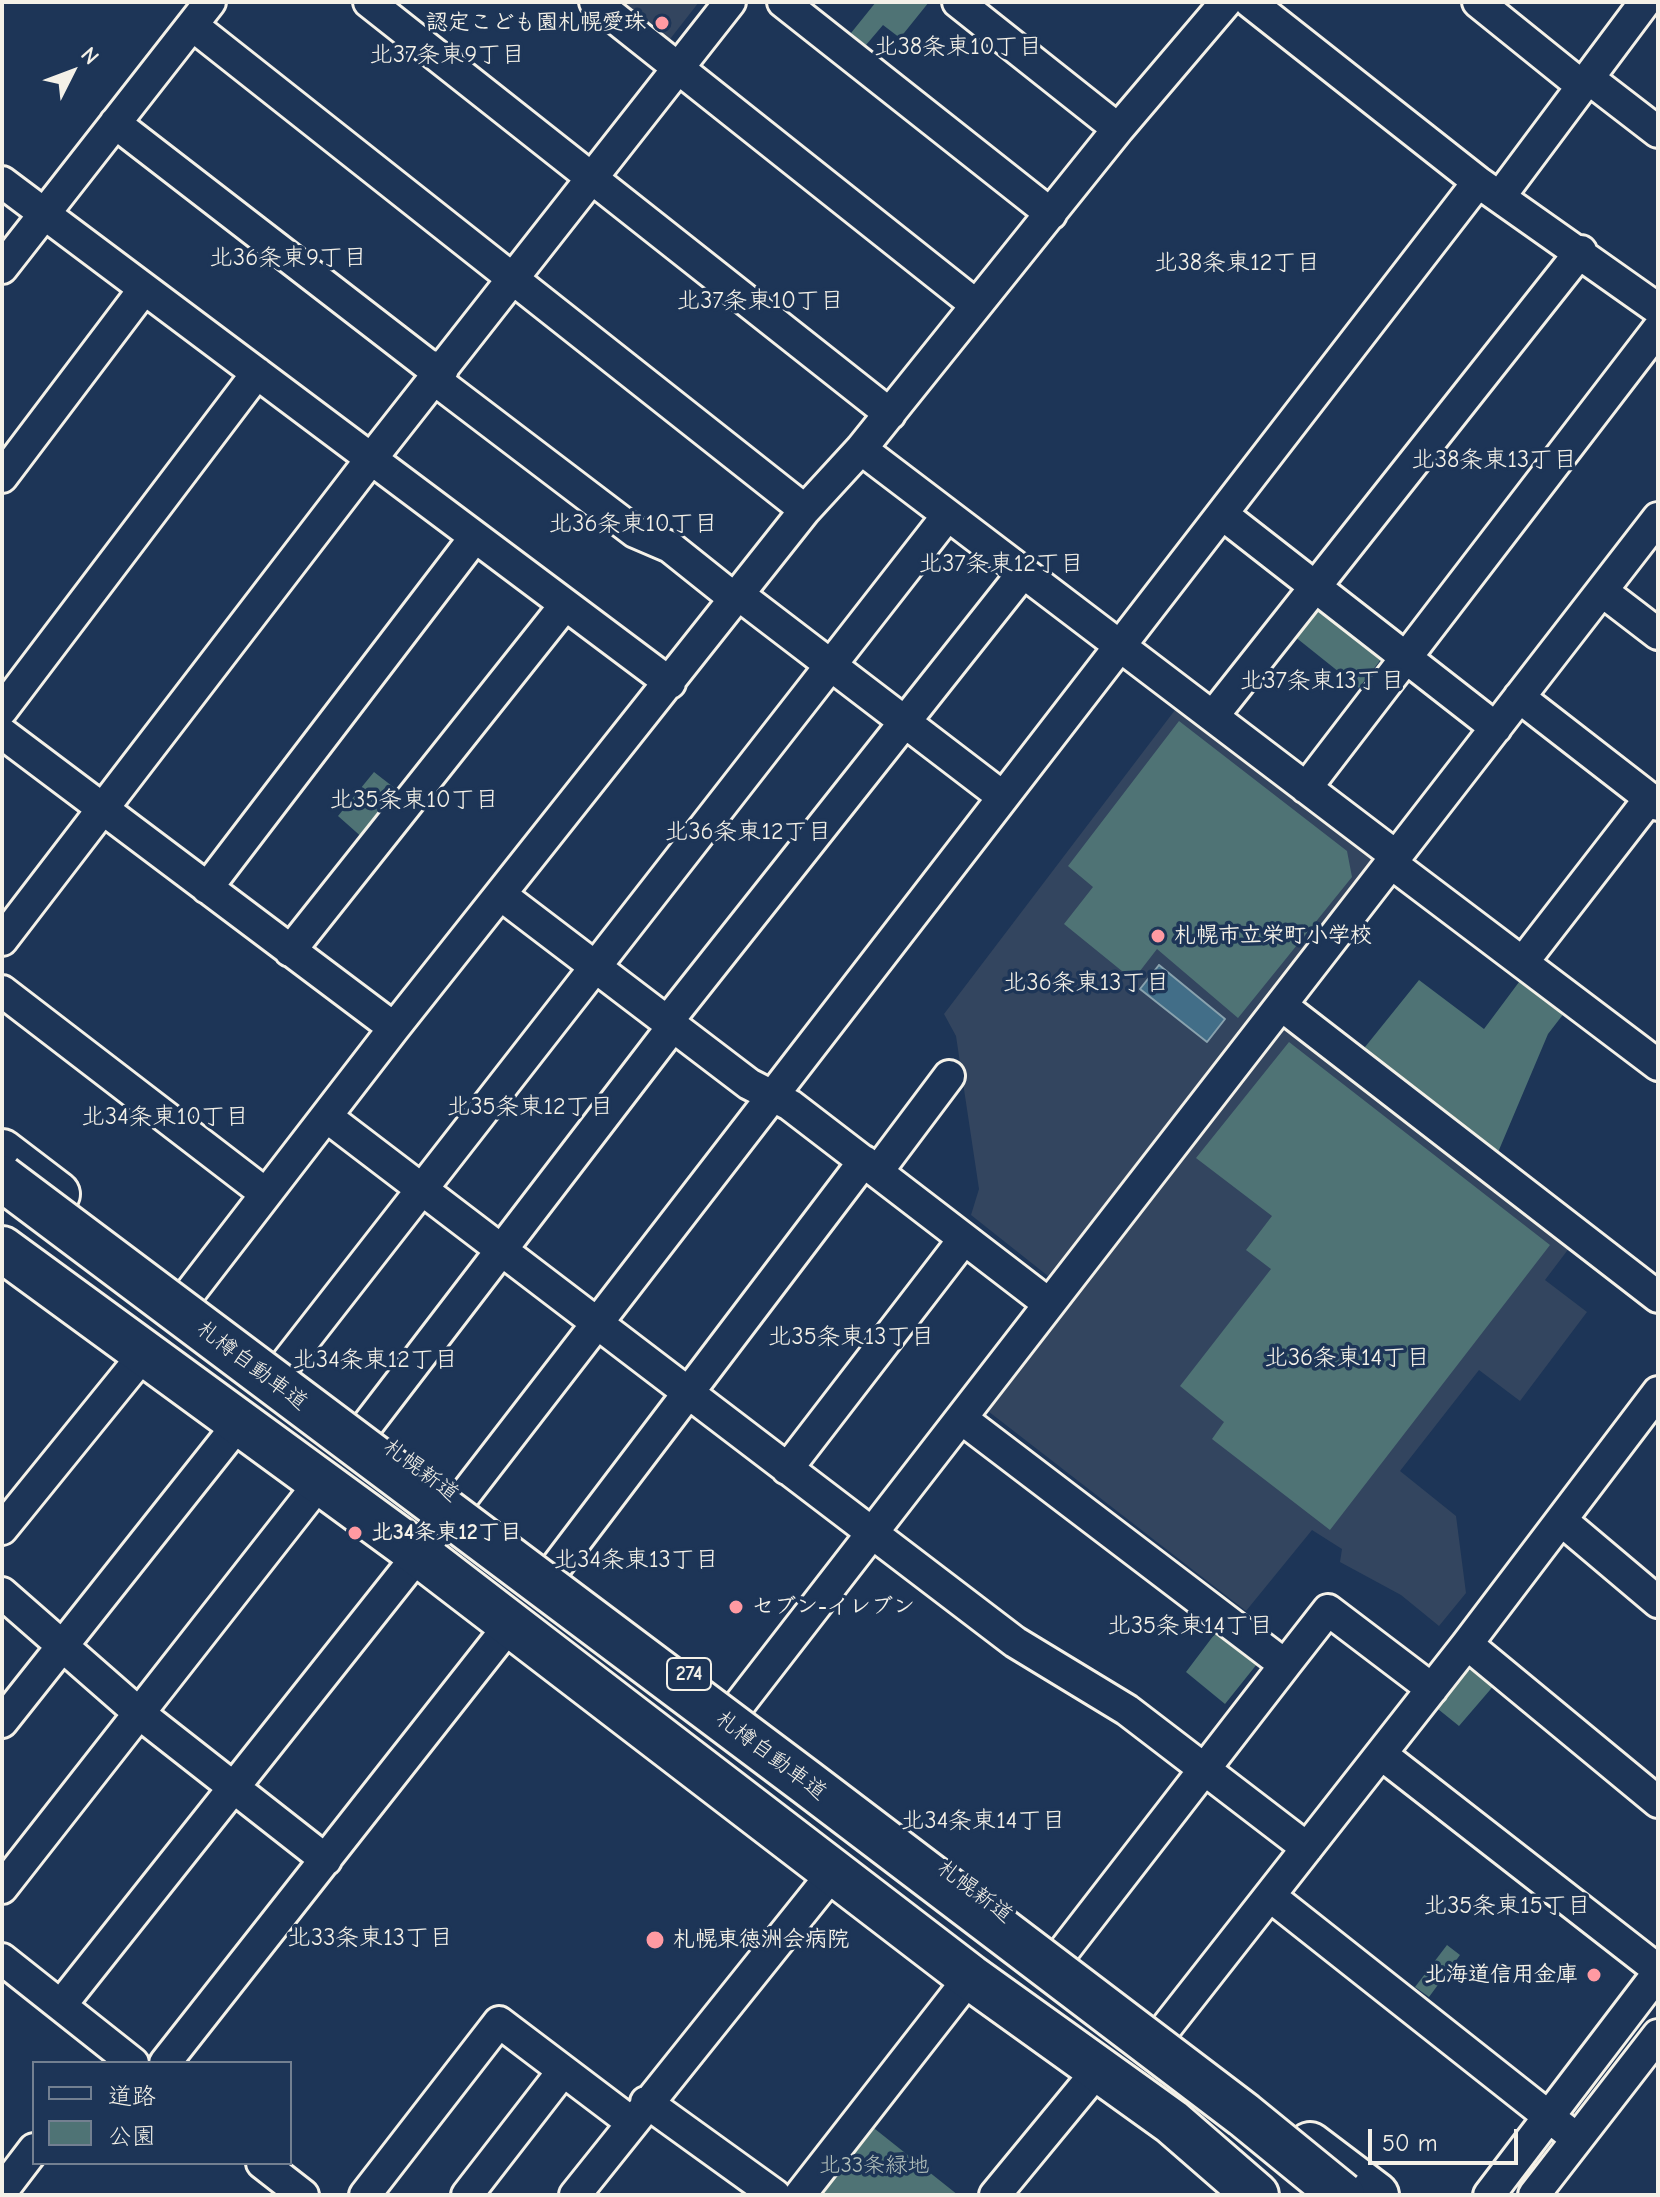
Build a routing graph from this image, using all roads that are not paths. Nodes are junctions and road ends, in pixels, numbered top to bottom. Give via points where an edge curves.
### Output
1 (369, 2) edge
2 (595, 2) edge
3 (730, 2) edge
4 (783, 2) edge
5 (958, 2) edge
6 (1250, 2) edge
7 (1478, 2) edge
8 (1645, 2) edge
9 (1214, 6) edge
10 (201, 14) edge
11 (679, 68) junction
12 (1585, 82) junction
13 (115, 123) junction
14 (1118, 129) junction
15 (1658, 132) edge
16 (593, 179) junction
17 (2, 182) edge
18 (1489, 188) junction
19 (43, 213) junction
20 (1051, 214) junction
21 (1581, 251) junction
22 (2, 268) edge
23 (514, 280) junction
24 (144, 289) junction
25 (976, 305) junction
26 (1658, 309) edge
27 (1658, 329) edge
28 (257, 373) junction
29 (439, 374) junction
30 (890, 414) junction
31 (861, 449) junction
32 (371, 459) junction
33 (2, 477) edge
34 (805, 510) junction
35 (1222, 514) junction
36 (947, 516) junction
37 (1658, 518) edge
38 (475, 537) junction
39 (1022, 574) junction
40 (1315, 587) junction
41 (1602, 591) junction
42 (737, 597) junction
43 (565, 605) junction
44 (1658, 634) edge
45 (1119, 646) junction
46 (1406, 656) junction
47 (831, 665) junction
48 (670, 683) junction
49 (1519, 697) junction
50 (2, 710) edge
51 (1213, 716) junction
52 (903, 721) junction
53 (1496, 728) junction
54 (2, 733) edge
55 (1306, 788) junction
56 (1003, 797) junction
57 (1654, 802) edge
58 (103, 809) junction
59 (1393, 859) junction
60 (207, 888) junction
61 (501, 895) junction
62 (2, 940) edge
63 (290, 951) junction
64 (1523, 962) junction
65 (595, 968) junction
66 (2, 991) edge
67 (1281, 1005) junction
68 (670, 1024) junction
69 (394, 1028) junction
70 (1658, 1065) edge
71 (949, 1076) dead end
72 (773, 1096) junction
73 (327, 1117) junction
74 (2, 1152) edge
75 (870, 1167) junction
76 (2, 1178) edge
77 (421, 1189) junction
78 (266, 1194) junction
79 (2, 1214) edge
80 (964, 1239) junction
81 (2, 1249) edge
82 (501, 1251) junction
83 (189, 1294) junction
84 (1658, 1297) edge
85 (1049, 1304) junction
86 (597, 1324) junction
87 (144, 1354) junction
88 (284, 1366) junction
89 (687, 1392) junction
90 (1658, 1392) edge
91 (962, 1419) junction
92 (240, 1422) junction
93 (1649, 1424) edge
94 (365, 1428) junction
95 (787, 1469) junction
96 (321, 1481) junction
97 (460, 1500) junction
98 (1561, 1520) junction
99 (4, 1523) edge
100 (874, 1535) junction
101 (419, 1554) junction
102 (553, 1571) junction
103 (2, 1593) edge
104 (1658, 1602) edge
105 (509, 1626) junction
106 (64, 1644) junction
107 (1467, 1644) junction
108 (1285, 1665) junction
109 (1432, 1689) junction
110 (735, 1710) junction
111 (140, 1714) junction
112 (2, 1722) edge
113 (1381, 1754) junction
114 (1205, 1766) junction
115 (233, 1787) junction
116 (1658, 1802) edge
117 (1307, 1848) junction
118 (326, 1860) junction
119 (833, 1873) junction
120 (2, 1888) edge
121 (1270, 1896) junction
122 (1059, 1957) junction
123 (2, 1959) edge
124 (1658, 1972) edge
125 (970, 1977) junction
126 (61, 2005) junction
127 (1161, 2034) junction
128 (1657, 2037) edge
129 (115, 2057) edge
130 (167, 2061) edge
131 (1098, 2070) junction
132 (563, 2071) junction
133 (639, 2112) junction
134 (1549, 2116) junction
135 (1577, 2139) junction
136 (32, 2152) edge
137 (265, 2165) edge
138 (2, 2191) edge
139 (303, 2195) edge
140 (365, 2195) edge
141 (467, 2195) edge
142 (575, 2195) edge
143 (775, 2195) edge
144 (800, 2195) edge
145 (995, 2195) edge
146 (1256, 2195) edge
147 (1295, 2195) edge
148 (1342, 2195) edge
149 (1376, 2195) edge
150 (1489, 2195) edge
151 (1534, 2195) edge

1 - 16 street
2 - 11 street
3 - 11 street
4 - 20 street
5 - 14 street
6 - 18 street
7 - 12 street
8 - 12 street
9 - 14 street
10 - 13 street
10 - 23 street
11 - 16 street
11 - 25 street
12 - 15 street
12 - 18 street
13 - 19 street
13 - 29 street
14 - 20 street
16 - 23 street
16 - 30 street
17 - 19 street
18 - 21 street
18 - 35 street
19 - 22 street
19 - 24 street
20 - 25 street
21 - 26 street
21 - 40 street
23 - 29 street
23 - 34 street
24 - 28 street
24 - 33 street
25 - 30 street
27 - 46 street
28 - 32 street
28 - 50 street
29 - 32 street
29 - 42 street via 635,532 670,547
30 - 31 street
31 - 34 street
31 - 36 street
32 - 38 street
32 - 58 street
34 - 42 street
35 - 40 street
35 - 45 street
36 - 39 street
36 - 47 street
37 - 41 street
38 - 43 street
38 - 60 street
39 - 45 street
39 - 52 street
40 - 46 street
40 - 51 street
41 - 44 street
41 - 49 street
42 - 47 street
42 - 48 street
43 - 48 street
43 - 63 street
45 - 51 street
45 - 56 street
46 - 53 street
46 - 55 street
47 - 52 street
47 - 65 street
48 - 61 street
49 - 53 street
49 - 57 street
51 - 55 street
52 - 56 street
52 - 68 street
53 - 59 street
54 - 58 street
55 - 59 street
56 - 72 street
57 - 64 street
58 - 60 street
58 - 62 street
59 - 64 street
59 - 67 street
60 - 63 street
61 - 65 street
61 - 69 street
63 - 69 street
64 - 70 street
65 - 68 street
65 - 77 street
66 - 78 street
67 - 84 street
67 - 85 street
68 - 72 street
68 - 82 street
69 - 73 street
71 - 75 street
72 - 75 street
72 - 86 street
73 - 77 street
73 - 78 street
74 - 83 highway, 札幌新道 / 274
75 - 80 street
75 - 89 street
76 - 148 highway, 札樽自動車道, bridge via 819,1791
77 - 82 street
77 - 88 street
78 - 83 street
79 - 147 highway, 札樽自動車道 via 956,1930
80 - 85 street
80 - 95 street
81 - 87 highway
82 - 86 street
82 - 94 street
83 - 88 highway, 札幌新道 / 274
85 - 91 street
86 - 89 street
86 - 97 street
87 - 92 highway
87 - 99 street
88 - 94 highway, 札幌新道 / 274
89 - 95 street
89 - 102 street
90 - 93 street
91 - 100 street
91 - 108 street
92 - 96 highway
92 - 106 street
93 - 98 street
94 - 97 highway, 札幌新道 / 274
95 - 100 street
96 - 101 highway
96 - 111 street
97 - 101 street
97 - 102 highway, 札幌新道 / 274
98 - 104 street
98 - 107 street
100 - 110 street
100 - 114 street via 1015,1642 1127,1710
101 - 105 highway
101 - 115 street
102 - 110 highway, 札幌新道 / 274
103 - 106 street
105 - 118 street
105 - 119 highway
106 - 111 street
106 - 112 street
107 - 109 street
107 - 116 street
108 - 109 street via 1328,1610
108 - 114 street
109 - 113 street
110 - 122 highway, 札幌新道 / 274
111 - 115 street
111 - 120 street
113 - 117 street
113 - 124 street
114 - 117 street
114 - 122 street
115 - 118 street
115 - 126 street
117 - 121 street
118 - 130 street
119 - 125 highway
119 - 133 street
121 - 127 street
121 - 134 street
122 - 127 highway, 札幌新道 / 274
123 - 126 street
124 - 134 street
125 - 131 highway
125 - 144 street
126 - 129 street
127 - 149 highway, 札幌新道 / 274
128 - 135 street
131 - 145 street
131 - 146 highway via 1172,2122
132 - 133 street
132 - 140 street via 499,2022
132 - 141 street
133 - 142 street
133 - 143 street
134 - 135 street
134 - 150 street
135 - 151 street
136 - 138 street
137 - 139 street

